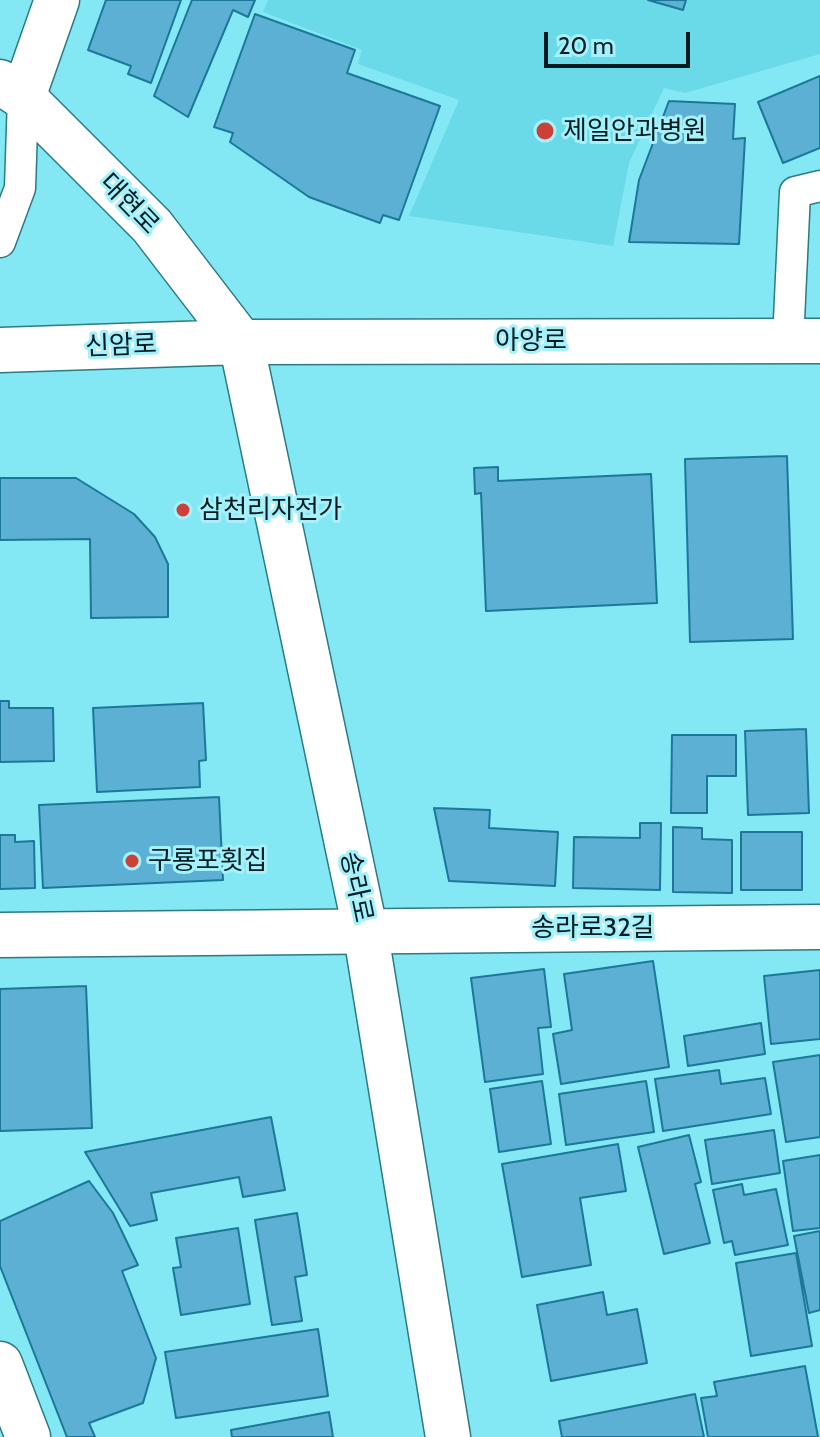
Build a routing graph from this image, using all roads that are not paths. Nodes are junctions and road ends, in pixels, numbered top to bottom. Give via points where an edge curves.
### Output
1 (57, 0) edge
2 (11, 89) edge
3 (820, 186) edge
4 (0, 242) edge
5 (804, 341) edge
6 (241, 342) junction
7 (0, 350) edge
8 (820, 927) edge
9 (365, 929) junction
10 (0, 935) edge
11 (0, 1364) edge
12 (28, 1437) edge
13 (448, 1437) edge

1 - 2 main road
2 - 4 lane via 20,188
2 - 6 main road, 대현로 via 152,226
3 - 5 lane via 795,192
5 - 6 main road, 아양로
6 - 7 main road, 신암로
6 - 9 main road, 송라로
8 - 9 main road, 송라로32길
9 - 10 main road, 송라로32길
9 - 13 main road, 송라로
11 - 12 main road

